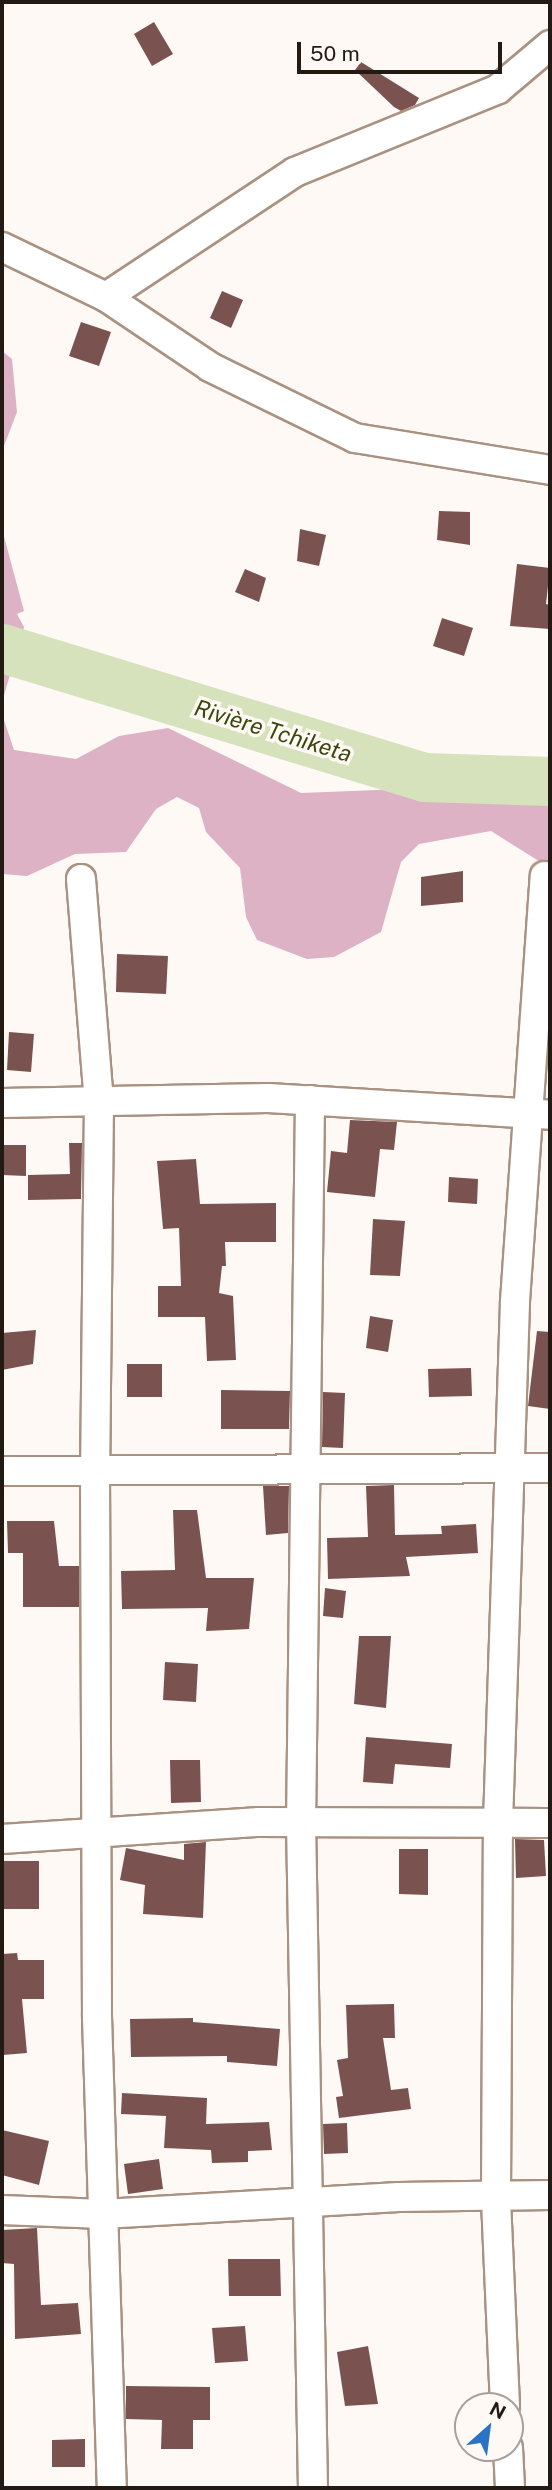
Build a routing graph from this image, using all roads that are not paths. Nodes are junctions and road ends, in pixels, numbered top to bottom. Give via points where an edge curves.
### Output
1 (550, 45) edge
2 (2, 247) edge
3 (106, 297) junction
4 (550, 470) edge
5 (545, 876) dead end
6 (81, 878) dead end
7 (310, 1100) junction
8 (99, 1101) junction
9 (2, 1103) edge
10 (539, 1116) edge
11 (509, 1468) junction
12 (550, 1468) edge
13 (305, 1470) junction
14 (2, 1471) edge
15 (95, 1471) junction
16 (302, 1822) junction
17 (498, 1823) junction
18 (550, 1823) edge
19 (97, 1833) junction
20 (2, 1839) edge
21 (550, 2195) edge
22 (496, 2196) junction
23 (308, 2206) junction
24 (2, 2210) edge
25 (103, 2214) junction
26 (504, 2392) edge
27 (509, 2462) edge
28 (112, 2488) edge
29 (313, 2488) edge
30 (510, 2488) edge

1 - 3 street via 498,89 295,172
2 - 3 street
3 - 4 street via 210,367 355,438
5 - 10 street
6 - 8 street
7 - 8 street
7 - 10 street
7 - 13 street
8 - 9 street
8 - 15 street
10 - 11 street
11 - 12 street
11 - 13 street
11 - 17 street
13 - 15 street
13 - 16 street
14 - 15 street
15 - 19 street
16 - 17 street
16 - 19 street
16 - 23 street
17 - 18 street
17 - 22 street
19 - 20 street
19 - 25 street
21 - 22 street
22 - 23 street via 400,2197
22 - 26 street
23 - 25 street via 243,2205
23 - 29 street
24 - 25 street
25 - 28 street
27 - 30 street

